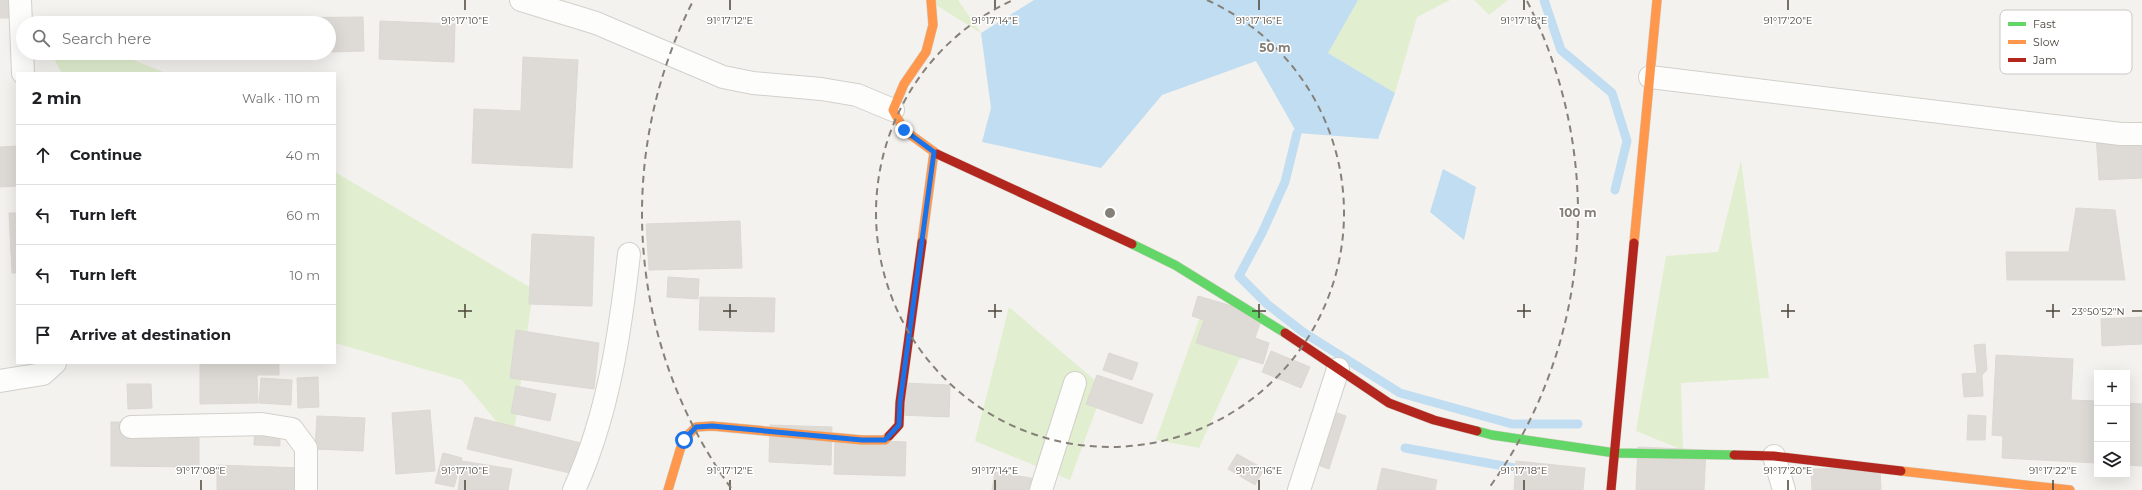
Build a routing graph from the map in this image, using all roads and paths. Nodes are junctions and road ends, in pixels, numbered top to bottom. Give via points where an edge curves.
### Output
1 (20, 0) edge
2 (521, 0) edge
3 (931, 0) edge
4 (1657, 0) edge
5 (21, 16) edge
6 (22, 60) edge
7 (23, 72) edge
8 (1650, 77) junction
9 (893, 110) junction
10 (2142, 134) edge
11 (934, 152) junction
12 (629, 254) dead end
13 (54, 364) edge
14 (1338, 369) junction
15 (0, 381) edge
16 (1075, 383) dead end
17 (130, 427) dead end
18 (1615, 453) junction
19 (1774, 456) junction
20 (306, 490) edge
21 (574, 490) edge
22 (668, 490) edge
23 (1041, 490) edge
24 (1299, 490) edge
25 (1611, 490) edge
26 (1784, 490) edge
27 (2070, 490) edge

1 - 5 street
2 - 9 street via 596,23 722,77 752,84 821,89 857,95
3 - 9 street via 933,25 926,52 904,84
4 - 8 street
6 - 7 street
8 - 10 street via 2121,134
8 - 18 street
9 - 11 street via 904,130
11 - 14 street via 1176,265 1267,321
11 - 22 street via 899,425 885,440 712,426 696,427 684,440
12 - 21 street via 621,322 605,402 592,446
13 - 15 street via 43,374
14 - 18 street via 1389,404 1434,420 1492,435
14 - 24 street
16 - 23 street
17 - 20 street via 262,424 292,429 306,448
18 - 19 street
18 - 25 street
19 - 26 street
19 - 27 street

